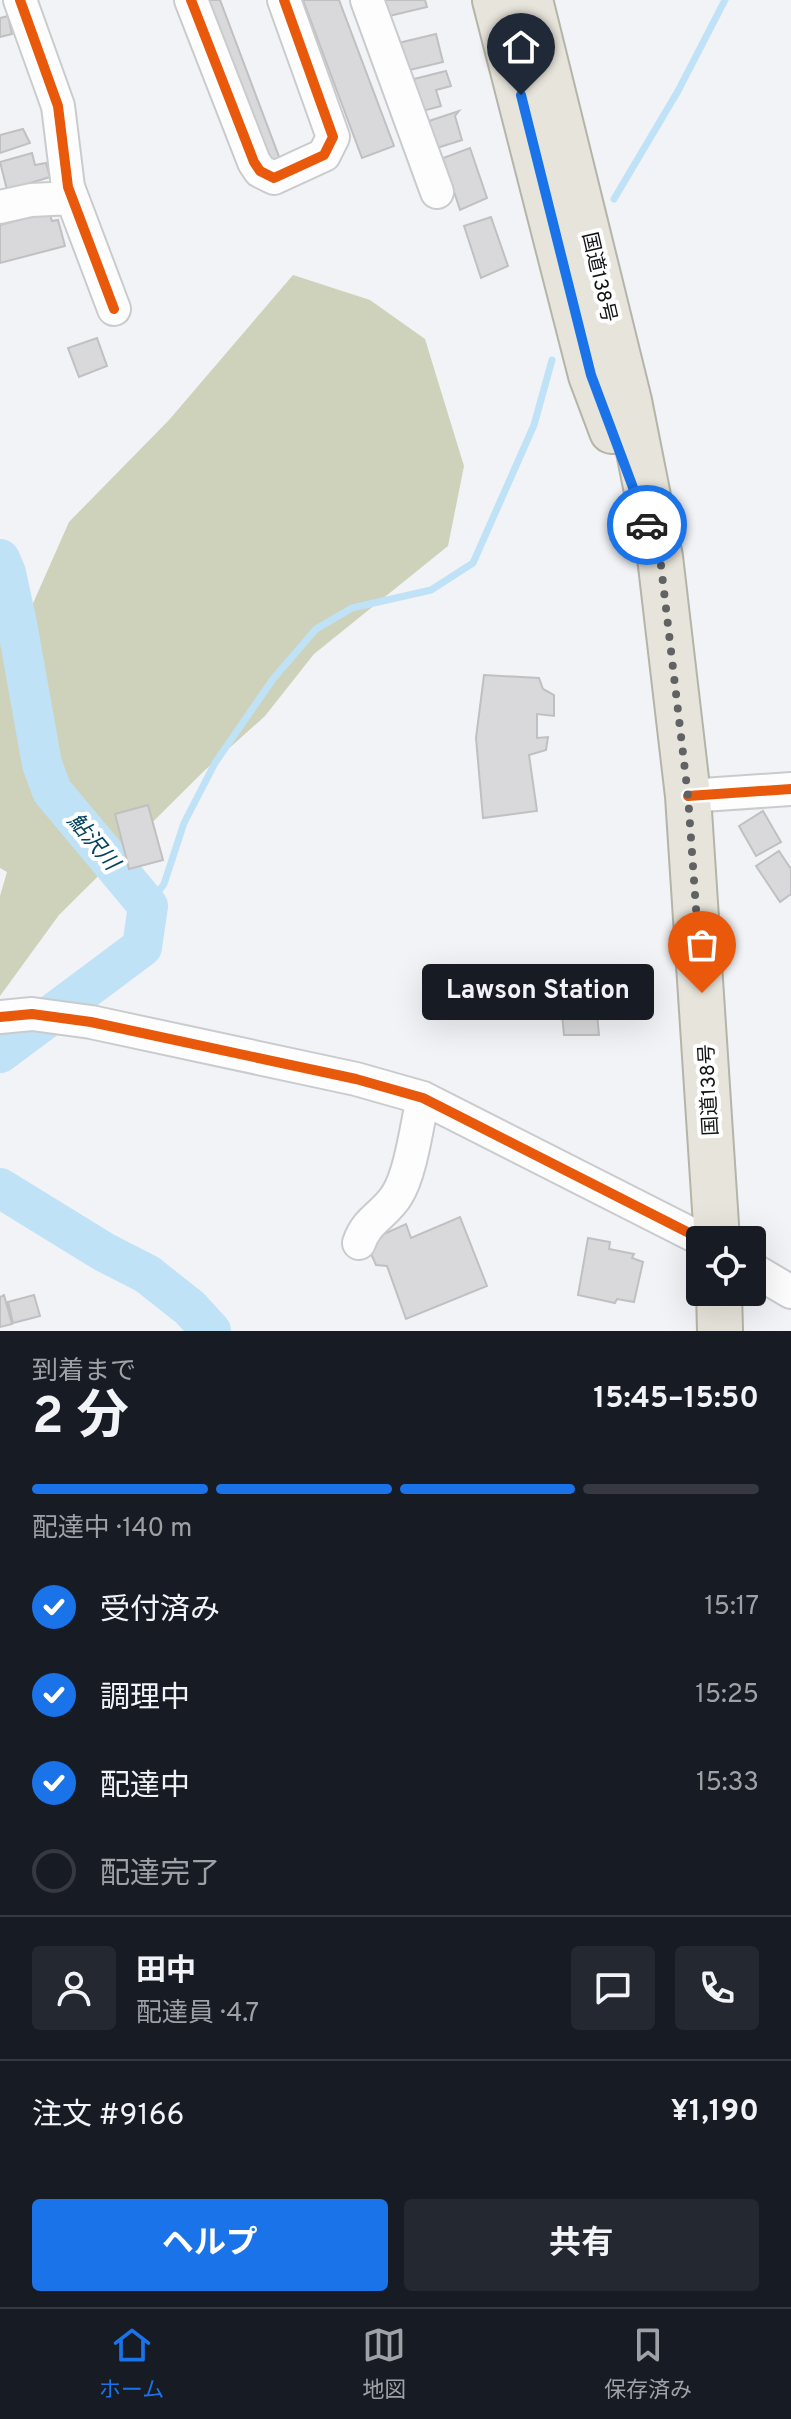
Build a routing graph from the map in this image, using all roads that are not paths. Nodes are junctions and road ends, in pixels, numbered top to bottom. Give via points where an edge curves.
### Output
1 (20, 0) edge
2 (191, 0) edge
3 (284, 0) edge
4 (367, 0) edge
5 (495, 0) edge
6 (530, 0) edge
7 (437, 192) dead end
8 (72, 198) junction
9 (0, 207) edge
10 (114, 309) dead end
11 (660, 557) junction
12 (791, 789) edge
13 (688, 796) junction
14 (0, 1017) edge
15 (423, 1098) junction
16 (716, 1226) edge
17 (686, 1231) edge
18 (359, 1243) dead end
19 (766, 1277) edge
20 (791, 1292) edge
21 (719, 1306) edge
22 (720, 1331) edge

1 - 8 street via 58,106
2 - 3 street via 254,162 274,178 324,155 333,137
4 - 7 street
5 - 11 highway, 国道138号 via 591,375
6 - 11 highway, 国道138号 via 629,401
8 - 9 street
8 - 10 street
11 - 13 highway, 国道138号
12 - 13 street
13 - 16 highway, 国道138号
14 - 15 street via 32,1014 91,1022
15 - 17 street
15 - 18 street via 403,1182 396,1197 364,1229
19 - 20 street
21 - 22 highway

